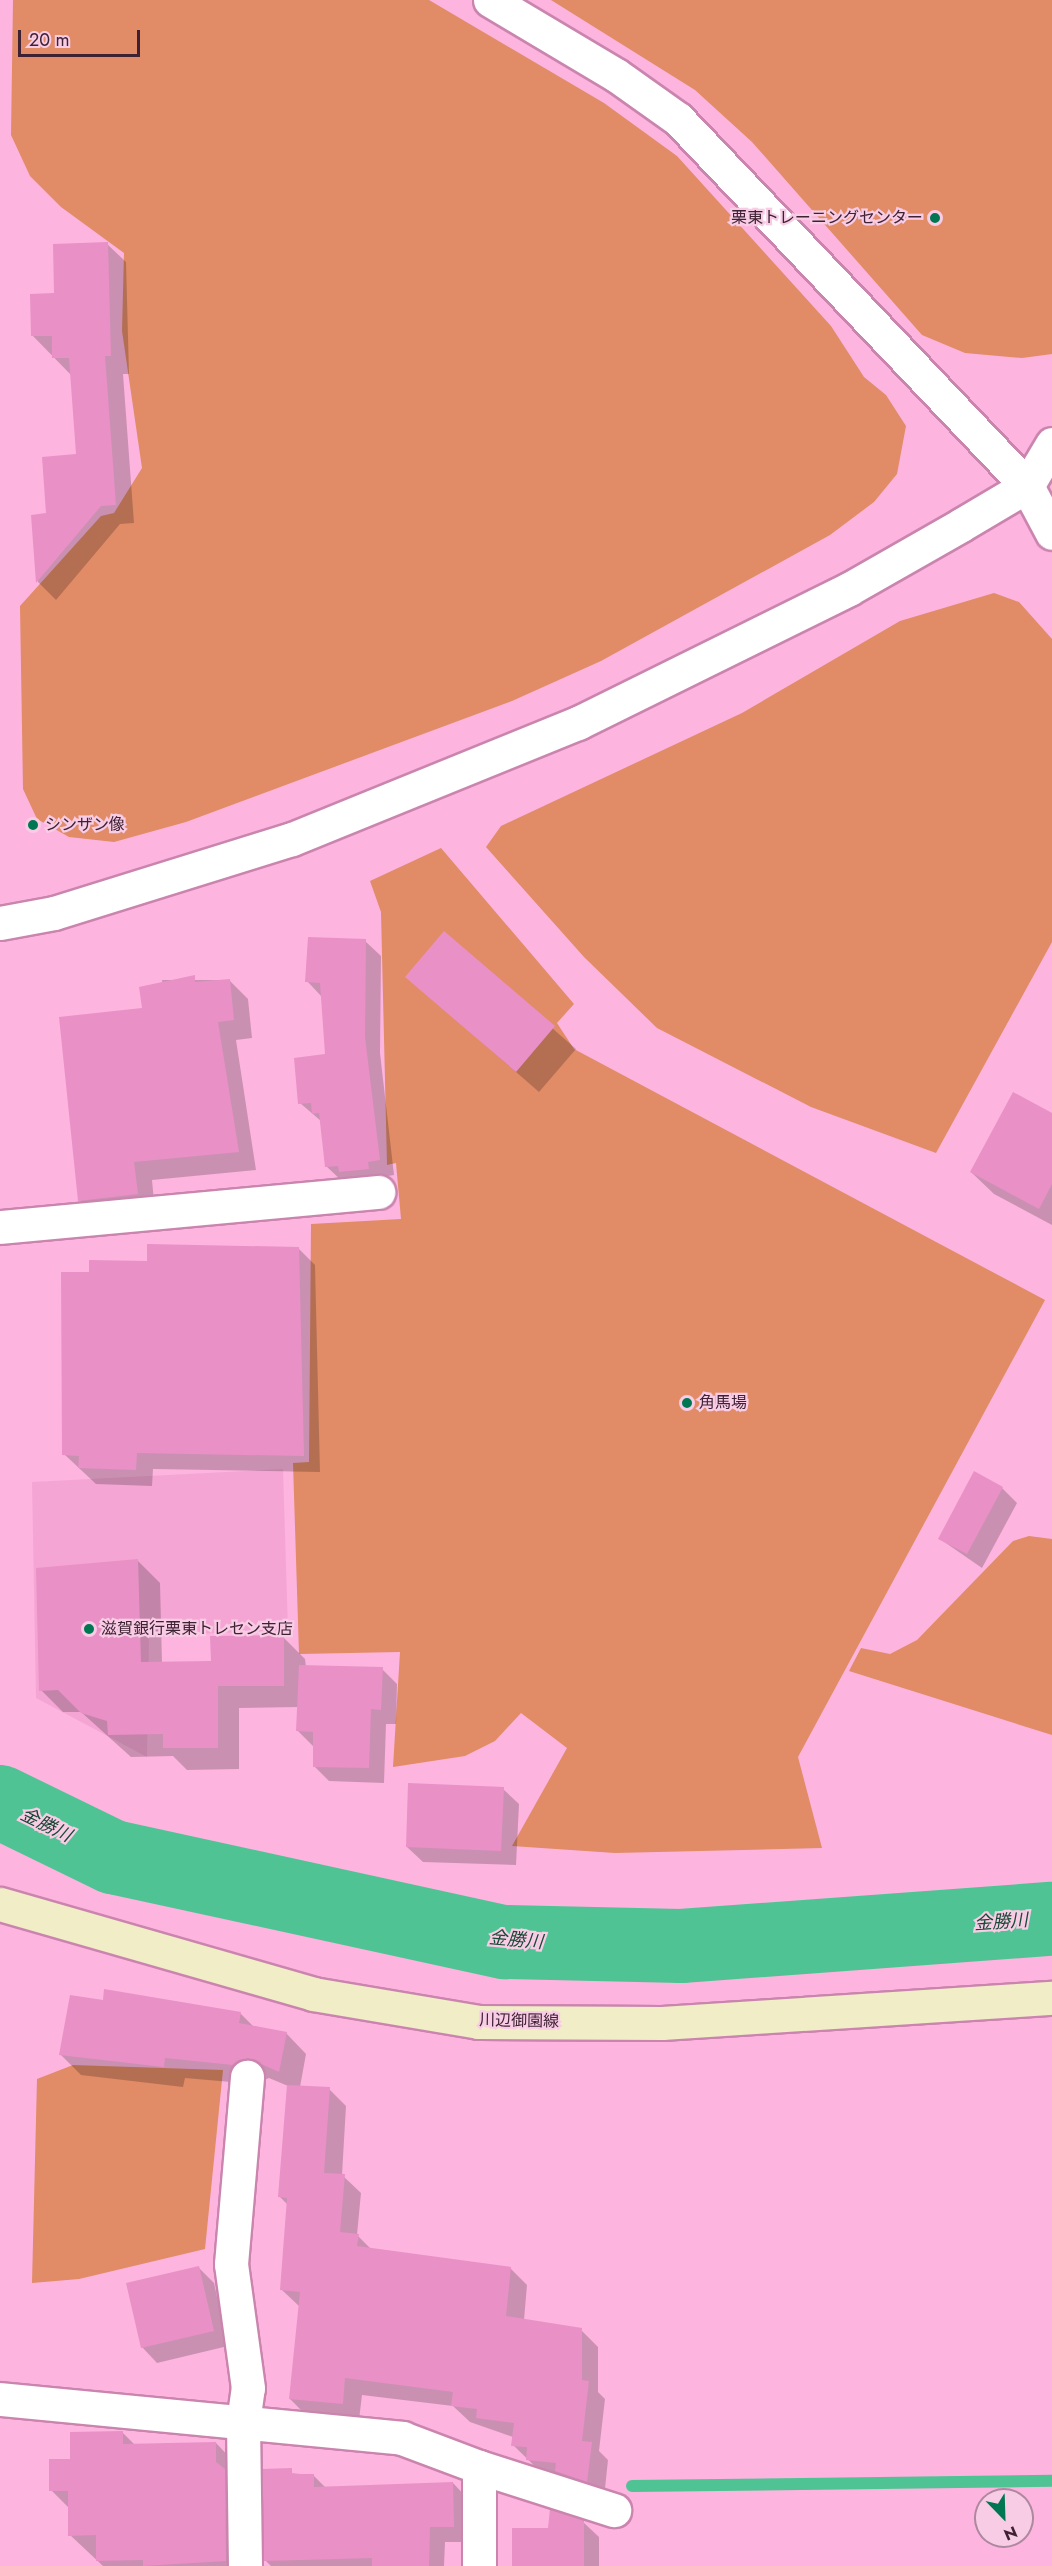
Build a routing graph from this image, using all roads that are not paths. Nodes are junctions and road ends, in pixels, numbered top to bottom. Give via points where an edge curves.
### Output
1 (490, 0) edge
2 (1052, 444) edge
3 (1039, 485) edge
4 (1052, 533) edge
5 (0, 923) edge
6 (378, 1192) dead end
7 (0, 1227) edge
8 (0, 1904) edge
9 (1052, 1998) edge
10 (246, 2077) dead end
11 (0, 2399) edge
12 (243, 2422) junction
13 (479, 2467) junction
14 (614, 2510) dead end
15 (245, 2566) edge
16 (479, 2566) edge

1 - 3 street via 616,75 678,119
2 - 3 street
3 - 4 street
3 - 5 street via 849,589 578,723 437,784 292,839 54,913
6 - 7 street
8 - 9 main road, 川辺御園線 via 313,1994 478,2022 662,2023
10 - 12 street via 231,2264 248,2388
11 - 12 street
12 - 13 street via 402,2438
12 - 15 street
13 - 14 street
13 - 16 street

